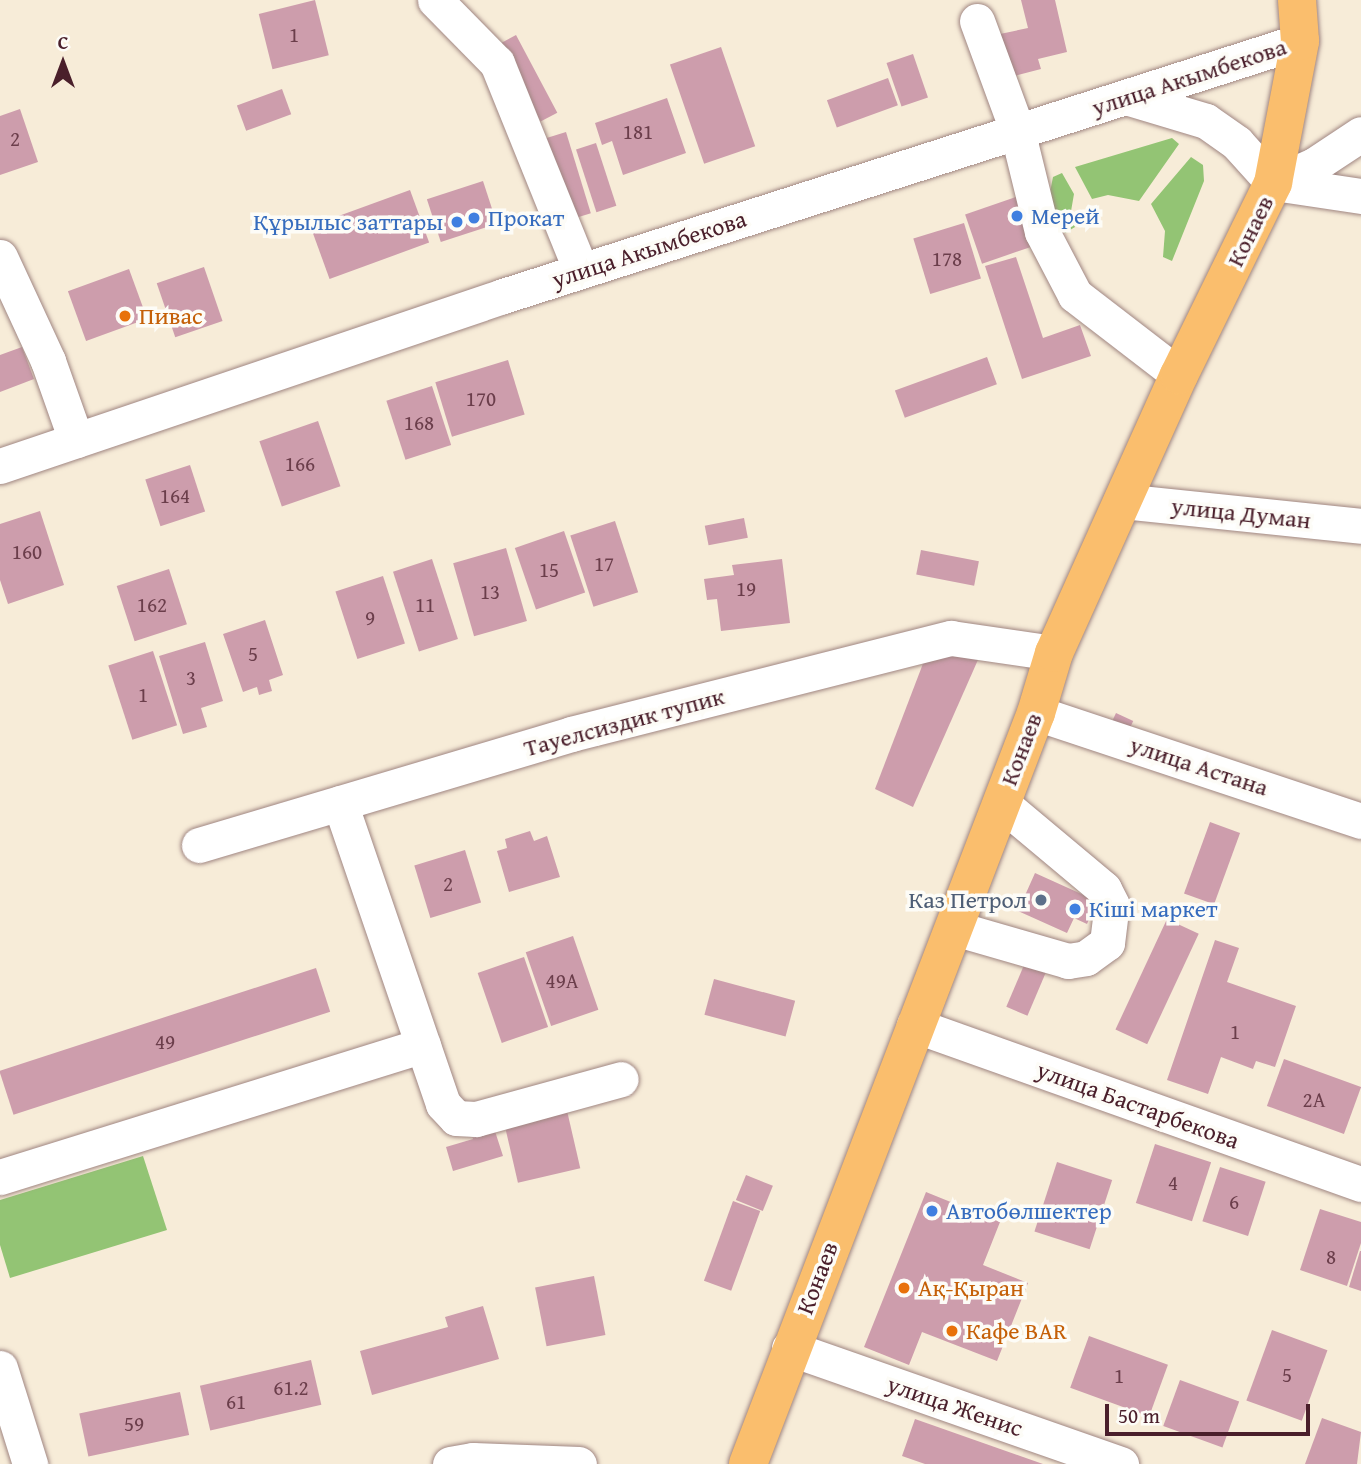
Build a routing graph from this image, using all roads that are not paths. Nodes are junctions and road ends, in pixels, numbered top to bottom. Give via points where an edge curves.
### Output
1 (435, 0) edge
2 (1297, 0) edge
3 (977, 21) dead end
4 (1300, 41) junction
5 (1129, 98) junction
6 (1017, 130) junction
7 (1361, 134) edge
8 (1273, 183) junction
9 (1361, 196) edge
10 (0, 257) edge
11 (580, 271) junction
12 (1179, 375) junction
13 (76, 440) junction
14 (0, 466) edge
15 (1121, 501) junction
16 (1361, 526) edge
17 (1054, 653) junction
18 (1036, 713) junction
19 (340, 803) junction
20 (1001, 803) junction
21 (1361, 821) edge
22 (198, 845) dead end
23 (954, 928) junction
24 (915, 1026) junction
25 (423, 1045) junction
26 (621, 1079) dead end
27 (0, 1177) edge
28 (1361, 1184) edge
29 (789, 1348) junction
30 (0, 1368) edge
31 (17, 1445) edge
32 (450, 1464) edge
33 (579, 1464) edge
34 (748, 1464) edge
35 (1121, 1464) edge

1 - 11 street via 497,64
2 - 4 main road, Конаев
3 - 6 street
4 - 5 street, улица Акымбекова
4 - 8 main road, Конаев
5 - 6 street, улица Акымбекова
5 - 8 street via 1206,121 1237,143
6 - 11 street, улица Акымбекова
6 - 12 street via 1042,232 1075,295
7 - 8 street via 1314,165
8 - 9 street
8 - 12 main road, Конаев
10 - 13 street via 48,361
11 - 13 street, улица Акымбекова
12 - 15 main road, Конаев
13 - 14 street, улица Акымбекова
15 - 16 street, улица Думан
15 - 17 main road, Конаев
17 - 18 main road, Конаев
17 - 19 street, Тауелсиздик тупик via 951,638 571,734
18 - 20 main road, Конаев
18 - 21 street, улица Астана
19 - 22 street, Тауелсиздик тупик
19 - 25 street
20 - 23 main road, Конаев
20 - 23 street via 1104,889 1111,905 1107,943 1086,958 1068,961
23 - 24 main road, Конаев
24 - 28 street, улица Бастарбекова
24 - 29 main road, Конаев
25 - 26 street via 443,1104 456,1118 476,1119
25 - 27 street
29 - 34 main road, Конаев
29 - 35 street, улица Женис
30 - 31 street
32 - 33 street via 473,1460

